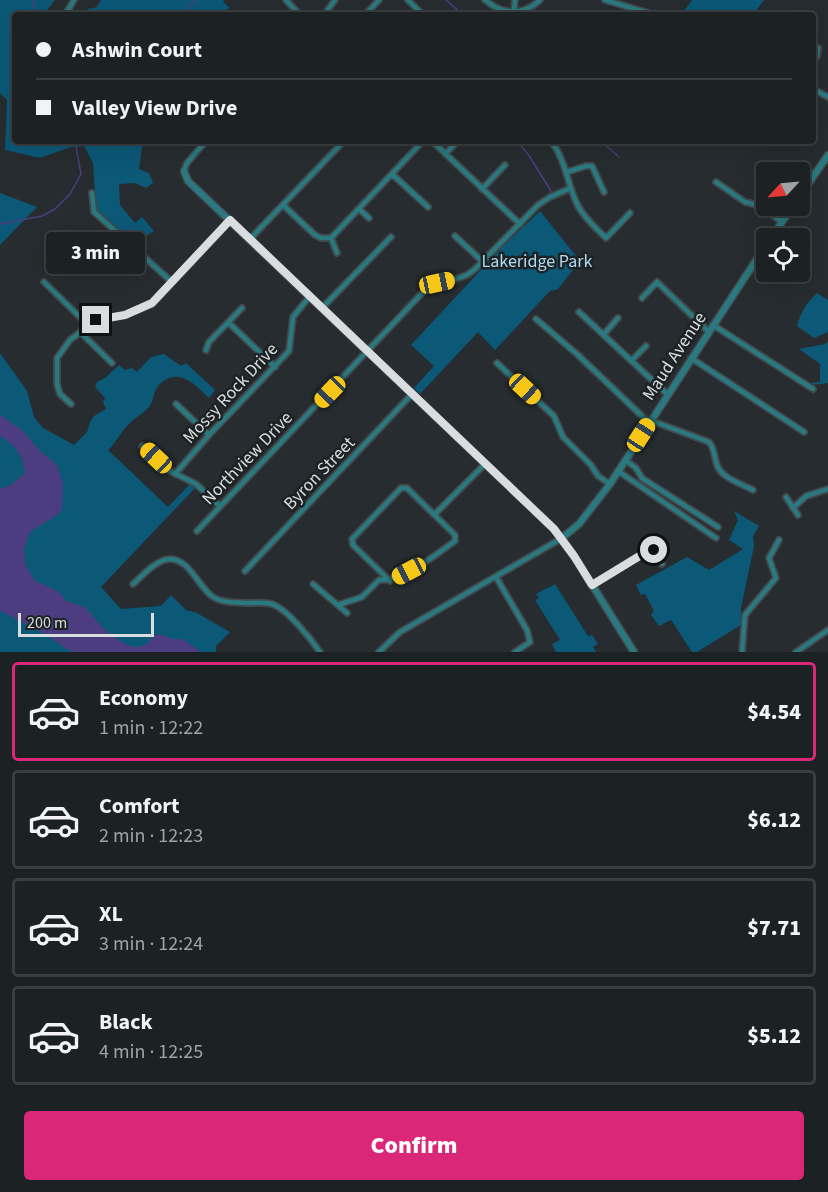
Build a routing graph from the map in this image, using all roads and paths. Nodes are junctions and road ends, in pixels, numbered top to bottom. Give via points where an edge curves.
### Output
1 (286, 0) edge
2 (379, 0) edge
3 (408, 0) edge
4 (485, 0) edge
5 (515, 0) edge
6 (540, 0) edge
7 (605, 0) edge
8 (297, 12) edge
9 (368, 12) edge
10 (420, 12) edge
11 (514, 12) junction
12 (645, 12) edge
13 (818, 48) dead end
14 (816, 58) edge
15 (203, 144) edge
16 (340, 144) edge
17 (420, 144) edge
18 (435, 144) edge
19 (455, 144) edge
20 (553, 144) edge
21 (445, 154) junction
22 (828, 156) edge
23 (505, 165) dead end
24 (184, 171) joint
25 (567, 172) junction
26 (392, 174) junction
27 (716, 182) dead end
28 (810, 182) edge
29 (571, 188) junction
30 (482, 189) junction
31 (603, 192) dead end
32 (92, 193) dead end
33 (283, 205) junction
34 (428, 207) dead end
35 (359, 209) junction
36 (630, 213) dead end
37 (786, 216) edge
38 (369, 218) dead end
39 (230, 220) junction
40 (782, 222) junction
41 (520, 224) junction
42 (778, 228) edge
43 (455, 236) dead end
44 (391, 237) dead end
45 (331, 238) junction
46 (250, 239) junction
47 (337, 253) dead end
48 (756, 260) edge
49 (482, 261) junction
50 (44, 282) dead end
51 (172, 282) junction
52 (310, 296) junction
53 (642, 298) dead end
54 (242, 308) dead end
55 (322, 308) junction
56 (579, 312) dead end
57 (618, 318) dead end
58 (536, 319) dead end
59 (229, 323) junction
60 (88, 325) junction
61 (713, 325) junction
62 (708, 331) junction
63 (80, 332) junction
64 (604, 334) junction
65 (646, 346) dead end
66 (206, 350) dead end
67 (367, 351) junction
68 (691, 358) junction
69 (632, 360) junction
70 (112, 363) dead end
71 (497, 363) dead end
72 (275, 367) junction
73 (813, 389) dead end
74 (412, 394) junction
75 (667, 394) junction
76 (71, 404) dead end
77 (176, 404) dead end
78 (650, 421) junction
79 (804, 432) dead end
80 (209, 435) junction
81 (142, 446) dead end
82 (625, 460) junction
83 (484, 464) junction
84 (618, 471) junction
85 (175, 474) junction
86 (610, 484) junction
87 (828, 489) edge
88 (753, 490) dead end
89 (786, 497) dead end
90 (220, 506) junction
91 (793, 508) junction
92 (435, 514) junction
93 (798, 515) dead end
94 (718, 527) dead end
95 (197, 531) dead end
96 (562, 538) junction
97 (716, 538) dead end
98 (779, 540) dead end
99 (662, 564) dead end
100 (245, 571) dead end
101 (496, 577) junction
102 (390, 581) junction
103 (133, 584) dead end
104 (313, 584) dead end
105 (592, 585) junction
106 (338, 605) junction
107 (347, 613) dead end
108 (828, 630) edge
109 (320, 652) edge
110 (379, 652) edge
111 (515, 652) edge
112 (634, 652) edge
113 (742, 652) edge
114 (796, 652) edge

1 - 8 street
2 - 9 street
3 - 10 street
4 - 11 street
5 - 11 street
6 - 11 street via 527,10
7 - 12 street
13 - 14 street
15 - 24 street
16 - 33 street
17 - 26 street
18 - 21 street
19 - 21 street
20 - 25 street
21 - 30 street
22 - 28 street
23 - 30 street
24 - 39 street via 188,181
25 - 29 street
25 - 31 street via 592,166
26 - 34 street
26 - 35 street
27 - 40 street
29 - 36 street via 586,218 606,238
29 - 41 street, Northview Drive via 538,205
30 - 41 street
32 - 51 street via 94,212
33 - 45 street via 315,235
33 - 46 street
35 - 38 street
35 - 45 street
37 - 40 street
39 - 46 street
39 - 51 street
40 - 42 street
41 - 49 street, Northview Drive
43 - 49 street
44 - 55 street
45 - 47 street
46 - 52 street
48 - 61 street, Maud Avenue
49 - 67 street, Northview Drive via 467,275 425,290
50 - 60 street
51 - 60 street via 141,309
52 - 55 street
52 - 72 street, Mossy Rock Drive via 293,317 289,351
53 - 62 street via 657,282
54 - 59 street
55 - 67 street
56 - 64 street
57 - 64 street
58 - 78 street
59 - 66 street
59 - 72 street
60 - 63 street
61 - 62 street, Maud Avenue
61 - 73 street
62 - 68 street, Maud Avenue
63 - 70 street
63 - 76 street via 57,358 60,394
64 - 69 street
65 - 69 street
67 - 74 street
67 - 90 street, Northview Drive
68 - 75 street, Maud Avenue
68 - 79 street
69 - 75 street
71 - 86 street via 554,416 563,438
72 - 80 street, Mossy Rock Drive
74 - 83 street
74 - 100 street, Byron Street
75 - 78 street, Maud Avenue
77 - 80 street
78 - 82 street, Maud Avenue
78 - 88 street via 709,442 722,473
80 - 85 street, Mossy Rock Drive
81 - 85 street
82 - 84 street, Maud Avenue
82 - 94 street via 642,478
83 - 92 street
83 - 96 street
84 - 86 street, Maud Avenue
84 - 97 street
85 - 90 street via 196,484
86 - 96 street, Maud Avenue via 579,524
87 - 91 street via 806,496
89 - 91 street
90 - 95 street, Northview Drive
91 - 93 street
92 - 102 street via 455,535 455,541
92 - 102 street via 407,488 401,488 352,539 353,545
96 - 101 street
96 - 105 street
98 - 113 street via 769,558 776,578 745,615
99 - 105 street via 651,549
101 - 110 street via 400,632
101 - 111 street via 527,630 530,642
102 - 106 street via 380,580 362,597
103 - 109 street via 163,560 172,558 188,568 215,598 270,603 283,609
104 - 106 street
105 - 112 street
106 - 107 street
108 - 114 street

